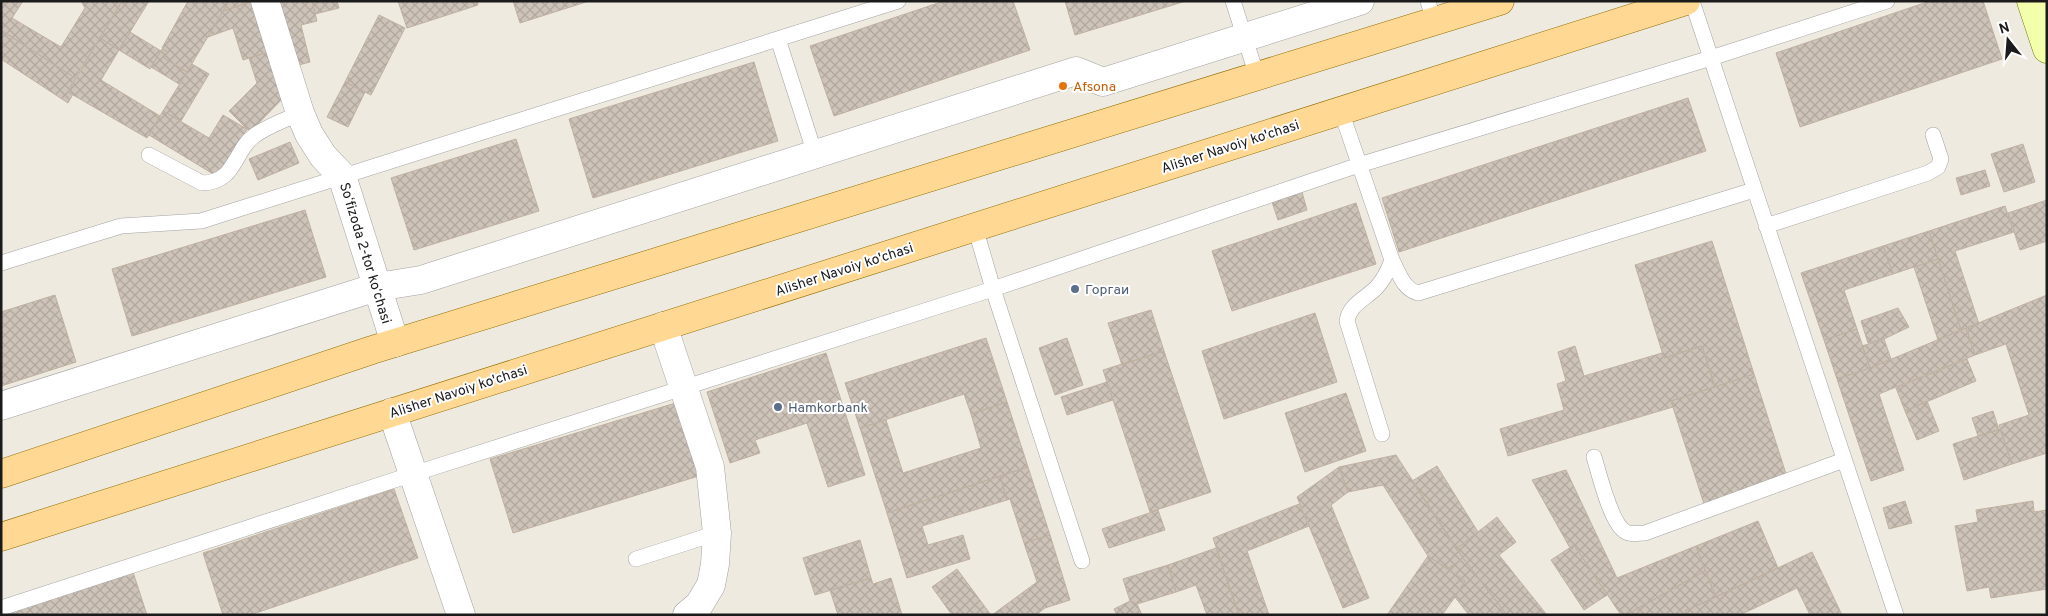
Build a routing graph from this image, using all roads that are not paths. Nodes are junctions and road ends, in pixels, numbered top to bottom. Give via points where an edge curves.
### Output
1 (265, 1) edge
2 (898, 1) edge
3 (1233, 1) edge
4 (1360, 1) edge
5 (1500, 1) edge
6 (1686, 1) edge
7 (1692, 1) edge
8 (1886, 1) edge
9 (2031, 1) edge
10 (1431, 11) edge
11 (1245, 38) junction
12 (778, 39) junction
13 (2047, 48) edge
14 (1711, 58) junction
15 (1257, 76) junction
16 (1341, 110) junction
17 (300, 113) junction
18 (1933, 135) dead end
19 (814, 154) junction
20 (149, 155) dead end
21 (1359, 165) junction
22 (342, 176) junction
23 (1754, 190) junction
24 (1766, 226) junction
25 (975, 227) junction
26 (1392, 260) junction
27 (1, 263) edge
28 (377, 287) junction
29 (993, 289) junction
30 (662, 326) junction
31 (395, 343) junction
32 (683, 388) junction
33 (1, 406) edge
34 (392, 412) junction
35 (1382, 434) dead end
36 (1594, 457) dead end
37 (1844, 460) junction
38 (1, 474) edge
39 (413, 474) junction
40 (717, 533) junction
41 (1, 536) edge
42 (636, 559) dead end
43 (1082, 561) dead end
44 (1, 608) edge
45 (461, 615) edge
46 (687, 615) edge
47 (1896, 615) edge

1 - 17 street, Soʻfizoda 2-tor koʻchasi
2 - 12 lane
3 - 11 lane
4 - 11 street
5 - 10 main road
6 - 16 main road, Alisher Navoiy ko'chasi
7 - 14 lane
8 - 14 lane
9 - 13 street
10 - 15 main road
11 - 15 lane
11 - 19 street via 1103,82 1076,71
12 - 19 lane
12 - 22 lane
14 - 21 lane
14 - 23 lane
15 - 31 main road
16 - 21 lane
16 - 25 main road, Alisher Navoiy ko'chasi
17 - 20 lane via 253,136 225,176 210,183 202,183
17 - 22 street, Soʻfizoda 2-tor koʻchasi via 323,156
18 - 24 lane via 1940,159 1938,167 1928,173
19 - 28 street via 421,280
21 - 26 lane
21 - 29 lane
22 - 27 lane via 201,221 121,226
22 - 28 street, Soʻfizoda 2-tor koʻchasi
23 - 24 lane
23 - 26 lane via 1418,293 1410,291
24 - 37 lane
25 - 29 lane
25 - 30 main road, Alisher Navoiy ko'chasi
26 - 35 lane via 1385,277 1348,312 1347,320
28 - 31 street, Soʻfizoda 2-tor koʻchasi
28 - 33 street
29 - 32 lane
29 - 43 lane
30 - 32 street
30 - 34 main road, Alisher Navoiy ko'chasi
31 - 38 main road
32 - 39 lane
32 - 40 street via 710,467
34 - 39 street
34 - 41 main road, Alisher Navoiy ko'chasi
36 - 37 lane via 1616,522 1623,531 1632,534
37 - 47 lane
39 - 44 lane
39 - 45 street
40 - 42 lane
40 - 46 street via 711,585 699,605

